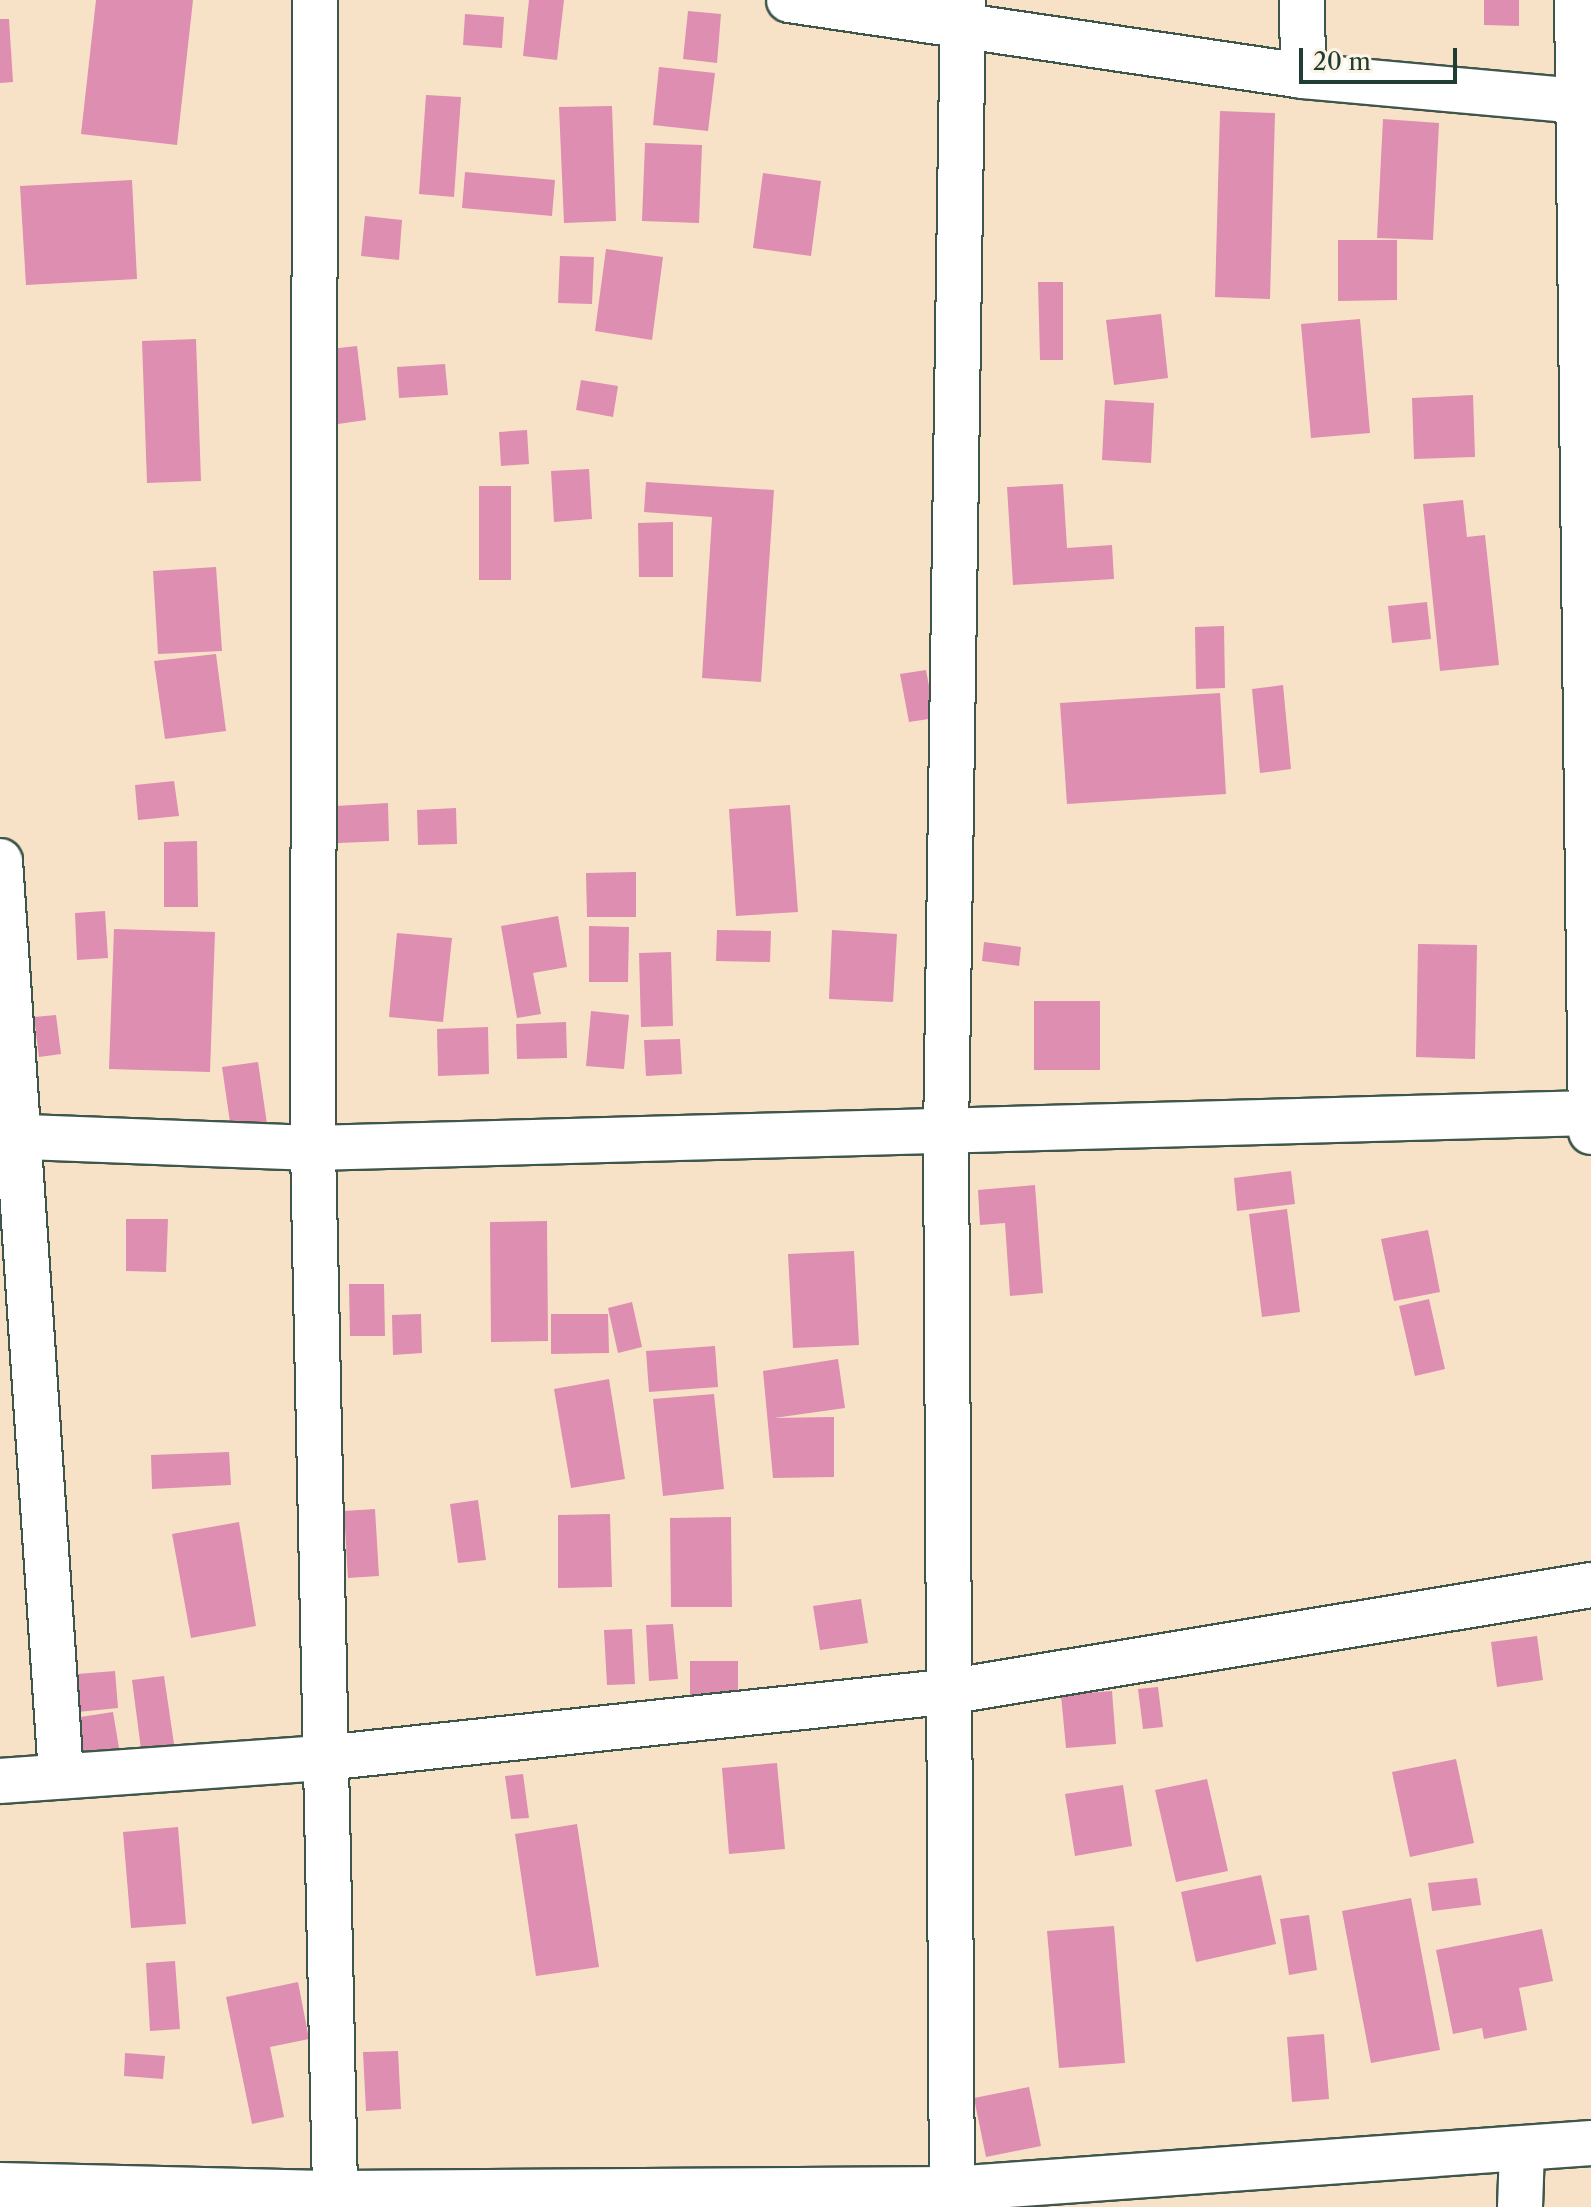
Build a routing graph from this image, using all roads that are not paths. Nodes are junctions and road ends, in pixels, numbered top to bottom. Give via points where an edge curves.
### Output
1 (315, 0) edge
2 (789, 0) edge
3 (1302, 0) edge
4 (1577, 0) edge
5 (963, 14) edge
6 (1303, 76) junction
7 (1577, 101) junction
8 (1588, 401) edge
9 (0, 861) edge
10 (1591, 1113) edge
11 (1591, 1132) edge
12 (7, 1136) edge
13 (946, 1136) junction
14 (313, 1148) junction
15 (1591, 1585) edge
16 (953, 1691) junction
17 (324, 1758) junction
18 (61, 1774) junction
19 (0, 1781) edge
20 (1591, 2143) edge
21 (1522, 2151) junction
22 (0, 2185) edge
23 (335, 2193) junction
24 (952, 2198) edge
25 (218, 2199) edge
26 (1520, 2207) edge

1 - 14 street
2 - 5 street
3 - 6 street
4 - 7 street
5 - 6 street
5 - 13 street
6 - 7 street
7 - 8 street
8 - 10 street
9 - 12 street
10 - 11 street
10 - 13 street
12 - 14 street
12 - 18 street
13 - 14 street
13 - 16 street
14 - 17 street
15 - 16 street
16 - 17 street
16 - 24 street
17 - 18 street
17 - 23 street
18 - 19 street
20 - 21 street
21 - 24 street
21 - 26 street
22 - 25 street
23 - 24 street
23 - 25 street

